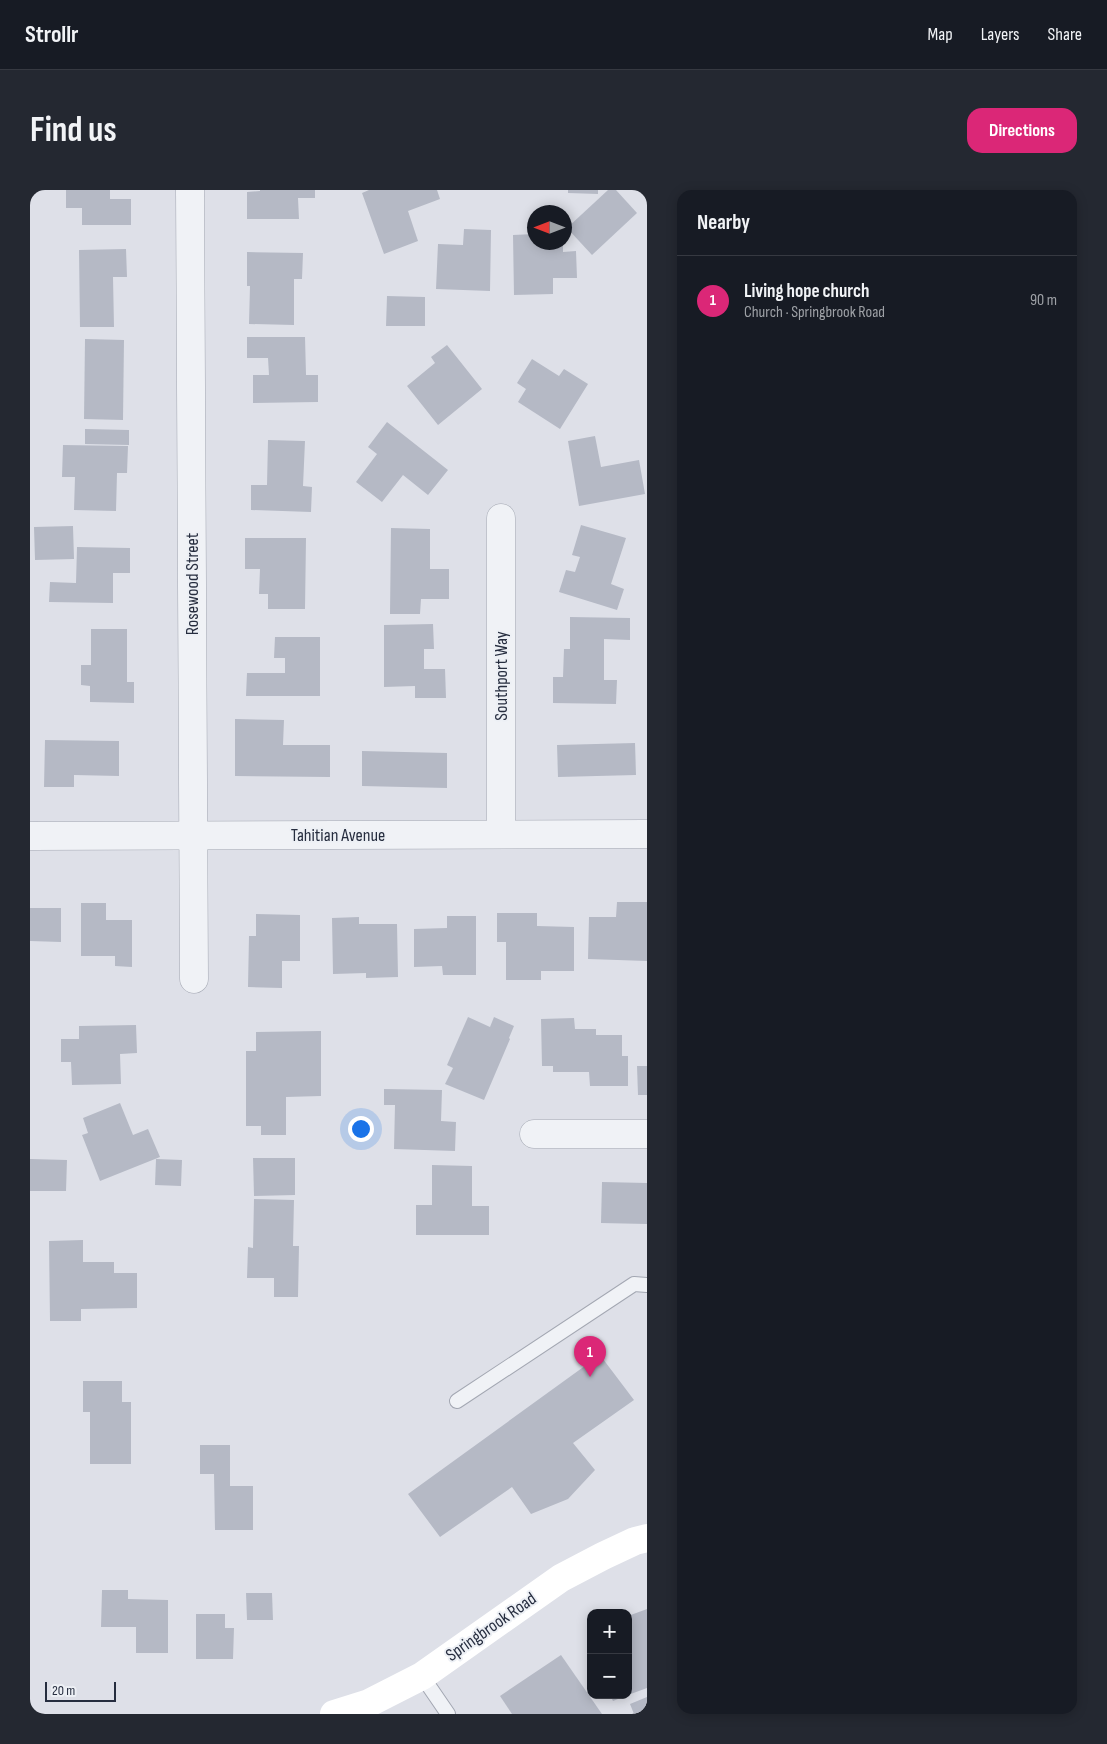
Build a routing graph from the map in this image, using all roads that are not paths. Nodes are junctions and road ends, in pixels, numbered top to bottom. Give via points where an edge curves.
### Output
1 (190, 190) edge
2 (501, 518) dead end
3 (501, 834) junction
4 (647, 834) edge
5 (193, 835) junction
6 (30, 836) edge
7 (194, 979) dead end
8 (534, 1134) dead end
9 (647, 1134) edge
10 (647, 1285) edge
11 (457, 1401) dead end
12 (647, 1538) edge
13 (422, 1676) junction
14 (334, 1714) edge
15 (448, 1714) edge

1 - 5 street, Rosewood Street
2 - 3 street, Southport Way
3 - 4 street, Tahitian Avenue
3 - 5 street, Tahitian Avenue
5 - 6 street, Tahitian Avenue
5 - 7 street, Rosewood Street
8 - 9 street
10 - 11 lane via 634,1284
12 - 13 street, Springbrook Road via 561,1578
13 - 14 street, Springbrook Road via 369,1703
13 - 15 lane

